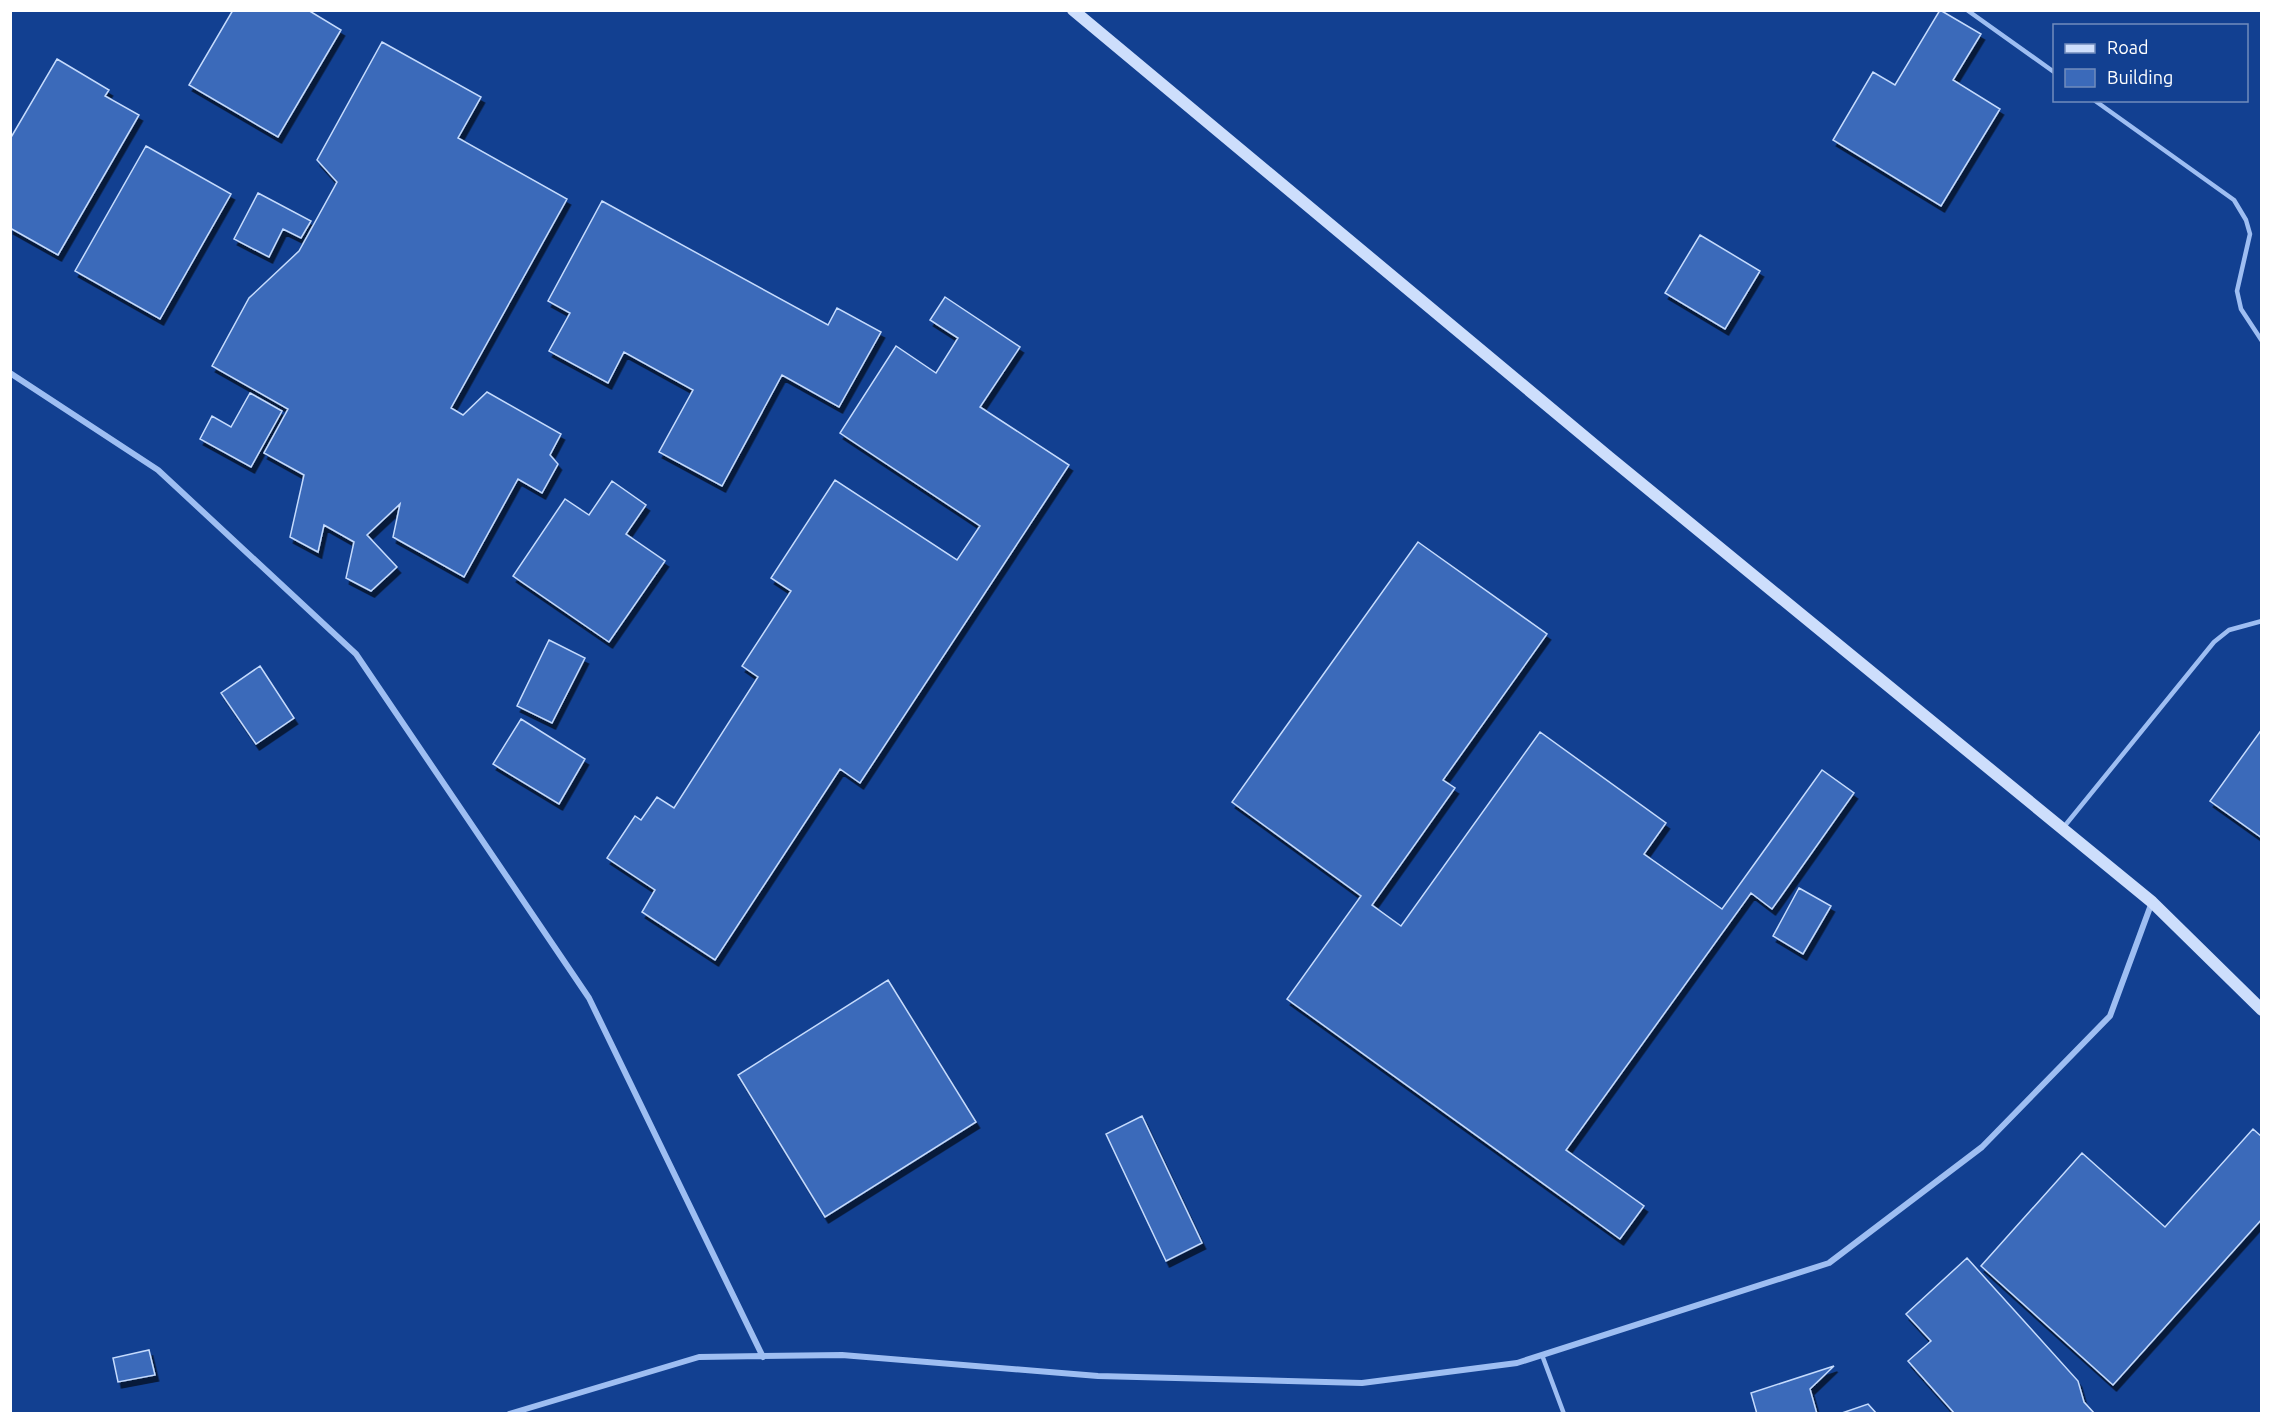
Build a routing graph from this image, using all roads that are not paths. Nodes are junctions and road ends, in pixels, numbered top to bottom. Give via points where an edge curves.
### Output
1 (1073, 10) edge
2 (1966, 10) edge
3 (2053, 71) edge
4 (2097, 102) edge
5 (2262, 341) edge
6 (10, 373) edge
7 (2262, 621) edge
8 (2063, 828) junction
9 (2152, 902) junction
10 (2262, 1010) edge
11 (1542, 1355) junction
12 (763, 1357) junction
13 (509, 1413) edge
14 (1564, 1413) edge

1 - 8 main road via 1608,457
2 - 3 lane
4 - 5 lane via 2234,200 2250,234 2237,291 2241,309
6 - 12 street via 159,470 356,654 589,998
7 - 8 lane via 2229,630 2214,642
8 - 9 main road
9 - 10 main road
9 - 11 street via 2110,1016 1982,1147 1829,1263
11 - 12 street via 1517,1363 1362,1383 1098,1376 842,1355
11 - 14 lane
12 - 13 street via 699,1358

